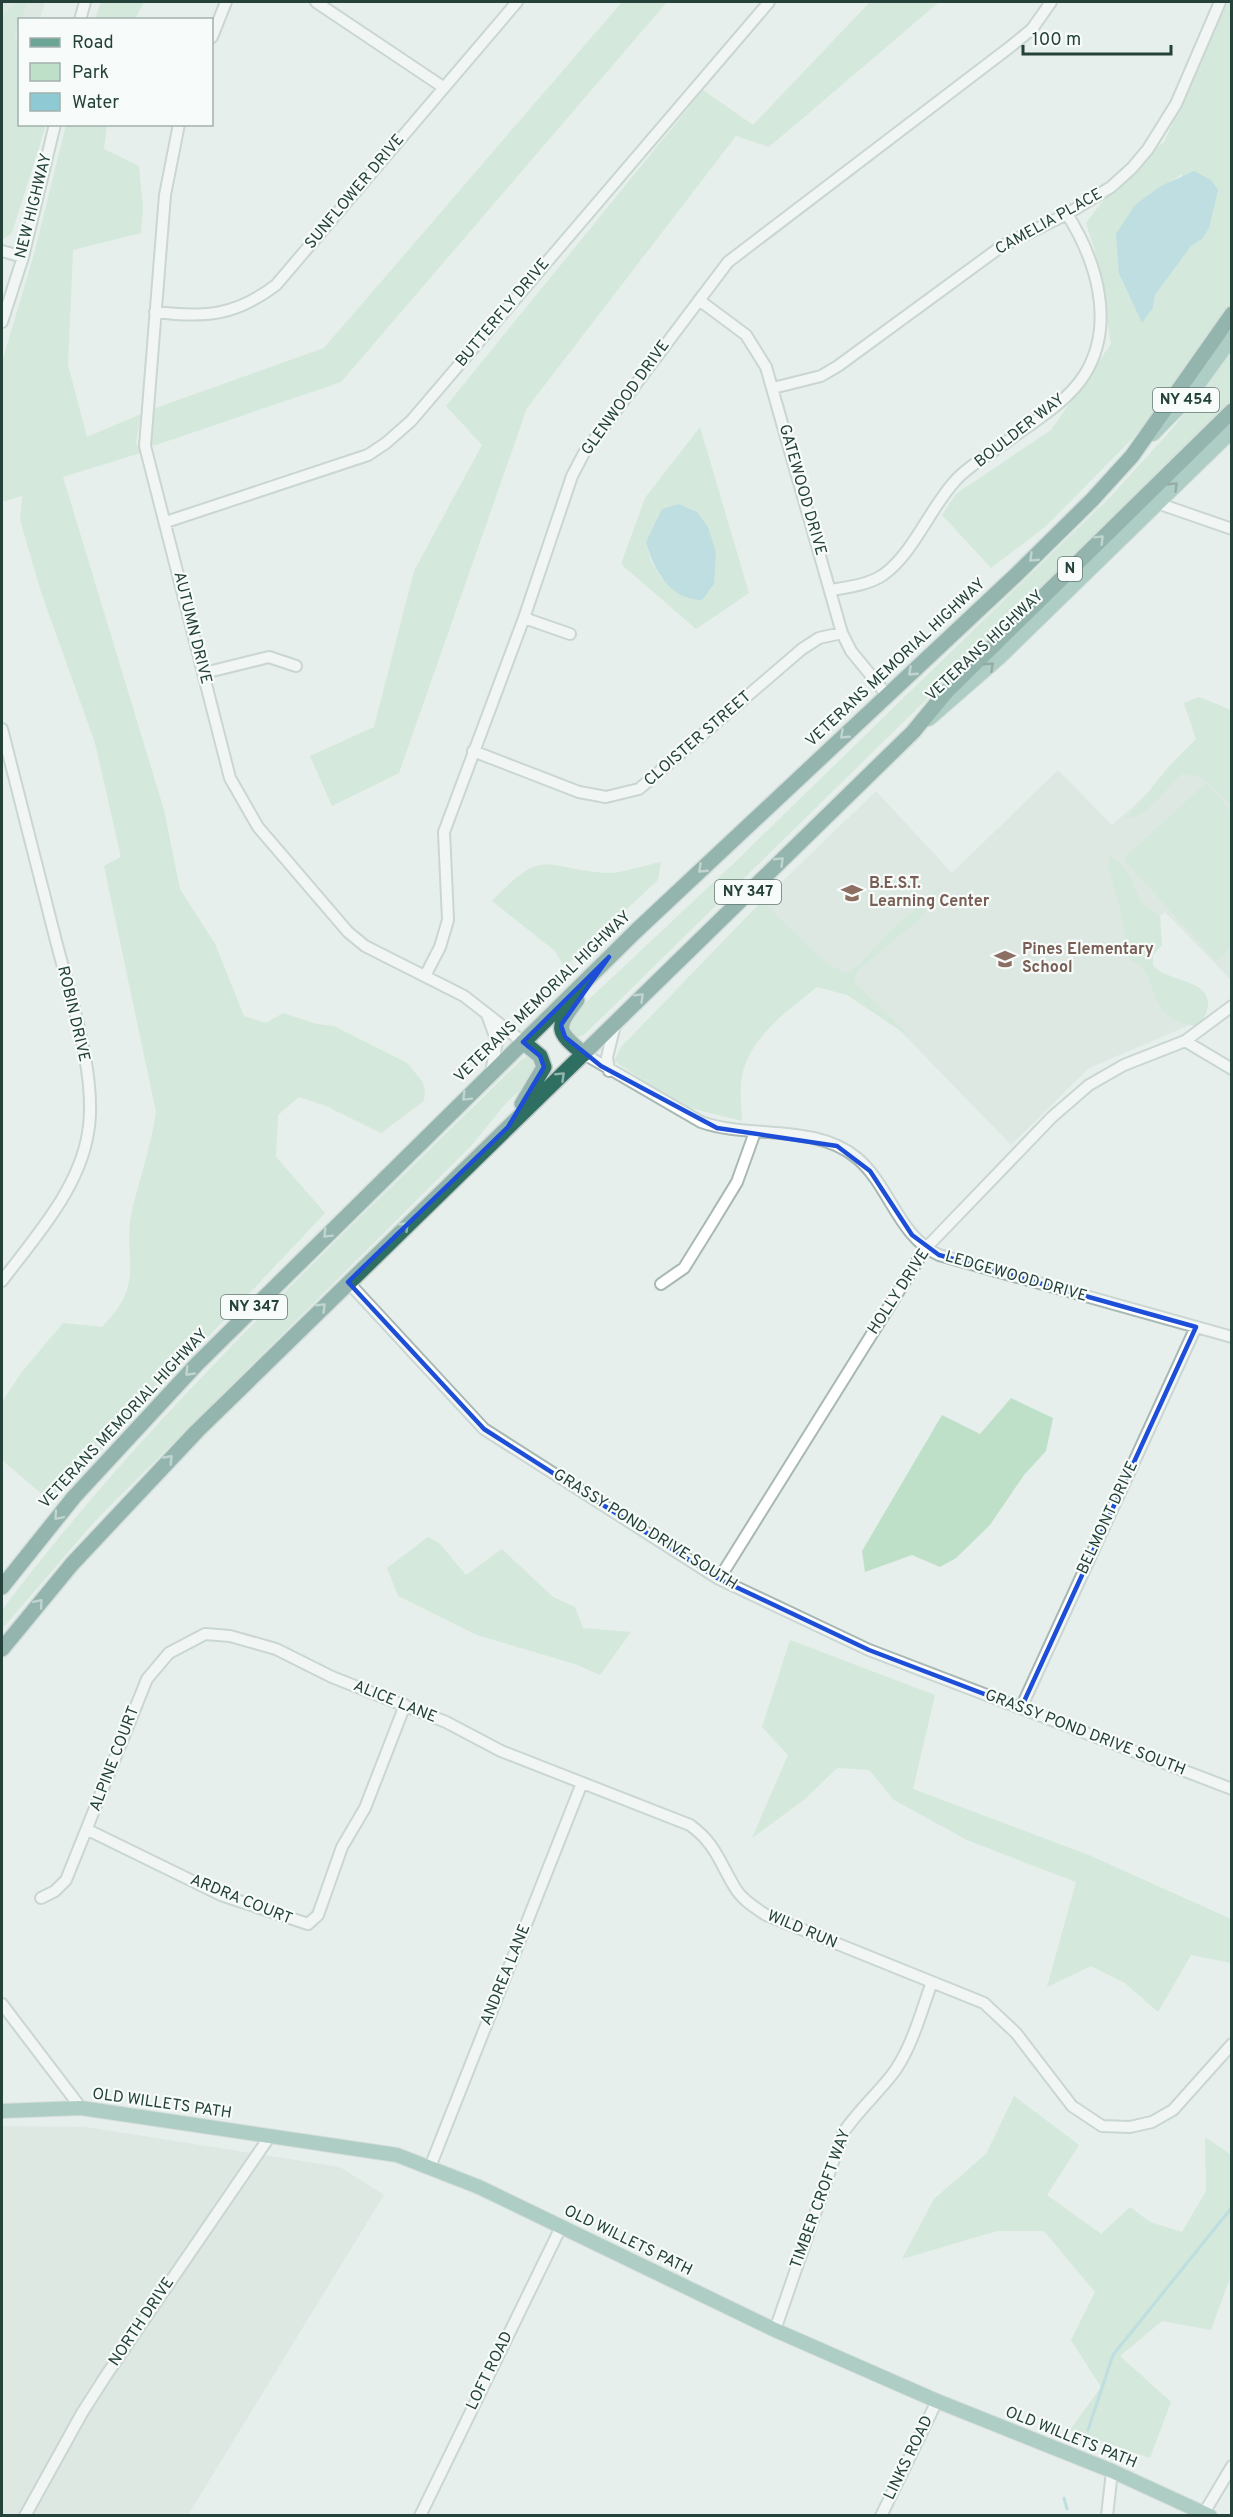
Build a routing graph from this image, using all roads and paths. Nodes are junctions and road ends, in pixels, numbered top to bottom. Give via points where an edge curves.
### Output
1 (85, 2) edge
2 (226, 2) edge
3 (316, 2) edge
4 (517, 2) edge
5 (769, 2) edge
6 (1051, 2) edge
7 (1220, 2) edge
8 (81, 18) edge
9 (213, 34) edge
10 (443, 87) junction
11 (55, 126) edge
12 (179, 126) edge
13 (1067, 214) junction
14 (2, 251) edge
15 (23, 257) junction
16 (699, 300) junction
17 (155, 312) junction
18 (1232, 314) edge
19 (2, 322) edge
20 (1232, 338) edge
21 (773, 388) junction
22 (1232, 411) edge
23 (1232, 431) edge
24 (1132, 456) junction
25 (1156, 503) junction
26 (166, 522) junction
27 (1232, 529) edge
28 (831, 590) junction
29 (524, 618) junction
30 (842, 633) junction
31 (570, 634) dead end
32 (296, 666) dead end
33 (204, 673) junction
34 (887, 695) junction
35 (2, 729) edge
36 (913, 732) junction
37 (474, 751) junction
38 (609, 957) junction
39 (425, 976) junction
40 (1232, 1006) edge
41 (486, 1014) junction
42 (616, 1021) junction
43 (1185, 1041) junction
44 (523, 1042) junction
45 (584, 1053) junction
46 (1232, 1069) edge
47 (609, 1071) junction
48 (491, 1072) junction
49 (508, 1127) junction
50 (755, 1132) junction
51 (926, 1249) junction
52 (2, 1281) edge
53 (348, 1282) junction
54 (661, 1284) dead end
55 (1196, 1327) junction
56 (1232, 1337) edge
57 (719, 1579) junction
58 (2, 1587) edge
59 (205, 1634) joint
60 (2, 1649) edge
61 (405, 1705) junction
62 (1021, 1708) junction
63 (582, 1783) junction
64 (1230, 1785) edge
65 (87, 1830) junction
66 (41, 1898) dead end
67 (932, 1982) junction
68 (2, 2004) edge
69 (1232, 2044) edge
70 (81, 2108) junction
71 (2, 2111) edge
72 (270, 2136) junction
73 (430, 2167) junction
74 (561, 2227) junction
75 (775, 2330) junction
76 (936, 2401) junction
77 (1232, 2466) edge
78 (1112, 2472) junction
79 (1207, 2514) edge
80 (25, 2516) edge
81 (420, 2516) edge
82 (881, 2516) edge
83 (1107, 2516) edge

1 - 8 street
2 - 9 street
3 - 10 street
4 - 10 street, SUNFLOWER DRIVE
5 - 26 street, BUTTERFLY DRIVE via 411,421 394,436 368,455
6 - 16 street, GLENWOOD DRIVE via 1032,29 1010,47 748,245 728,262
7 - 13 street, CAMELIA PLACE via 1176,104 1148,149 1111,188
10 - 17 street, SUNFLOWER DRIVE via 267,291 238,308 216,315
11 - 15 street, NEW HIGHWAY
12 - 17 street, AUTUMN DRIVE via 165,195
13 - 21 street, CAMELIA PLACE via 1002,246 838,366 821,376
13 - 28 street, BOULDER WAY via 1080,234 1097,277 1098,334 1085,374 1049,410 955,480 896,563 883,575
14 - 15 street
15 - 19 street, NEW HIGHWAY
16 - 21 street, GATEWOOD DRIVE via 746,335 766,367
16 - 29 street, GLENWOOD DRIVE via 584,453 572,476
17 - 26 street, AUTUMN DRIVE via 145,446
18 - 24 highway, VETERANS MEMORIAL HIGHWAY
20 - 24 main road, NY 454 via 1189,398
21 - 28 street, GATEWOOD DRIVE
36 -> 22 highway, N via 946,692
25 -> 23 main road, VETERANS HIGHWAY / NY 454
24 -> 34 highway, VETERANS MEMORIAL HIGHWAY / NY 347 via 1057,536
25 - 27 street
36 -> 25 main road, VETERANS HIGHWAY / NY 454 via 999,658
26 - 33 street, AUTUMN DRIVE
28 - 30 street, GATEWOOD DRIVE
29 - 31 street
29 - 37 street, GLENWOOD DRIVE
30 - 34 street, GATEWOOD DRIVE
30 - 37 street, CLOISTER STREET via 819,638 802,649 639,789 606,797 579,792
32 - 33 street via 269,657
33 - 39 street, AUTUMN DRIVE via 230,778 258,827 348,932 365,946
34 -> 38 highway, VETERANS MEMORIAL HIGHWAY / NY 347
35 - 52 street, ROBIN DRIVE via 71,998 88,1082 88,1132 77,1168 61,1198
42 -> 36 highway, NY 347
37 - 39 street, GLENWOOD DRIVE via 444,832 448,920
38 - 44 highway, VETERANS MEMORIAL HIGHWAY / NY 347
38 - 45 highway via 562,1020 565,1037
39 - 41 street, AUTUMN DRIVE via 465,996
40 - 43 street, HOLLY DRIVE
41 - 44 street, AUTUMN DRIVE
41 - 48 street, AUTUMN DRIVE via 497,1042
42 - 45 highway, NY 347
42 - 47 street via 607,1056
43 - 46 street
43 - 51 street, HOLLY DRIVE via 1124,1065 1089,1085 1052,1117
44 - 48 highway, VETERANS MEMORIAL HIGHWAY / NY 347
44 - 49 highway via 540,1056 544,1067
45 - 47 street, LEDGEWOOD DRIVE
49 -> 45 highway, NY 347
47 - 50 street, LEDGEWOOD DRIVE via 701,1122
48 -> 58 highway, VETERANS MEMORIAL HIGHWAY / NY 347 via 146,1417 74,1497
53 -> 49 highway, NY 347
50 - 51 street, LEDGEWOOD DRIVE via 812,1139 856,1157
50 - 54 street via 737,1182 712,1223 684,1268
51 - 55 street, LEDGEWOOD DRIVE via 958,1262
51 - 57 street, HOLLY DRIVE
53 - 57 street, GRASSY POND DRIVE SOUTH via 484,1429
60 -> 53 highway, NY 347 via 146,1483
55 - 56 street, LEDGEWOOD DRIVE
55 - 62 street, BELMONT DRIVE
57 - 62 street, GRASSY POND DRIVE SOUTH via 869,1650
59 - 61 street, ALICE LANE via 230,1636 276,1649 332,1677
59 - 65 street, ALPINE COURT via 156,1664
61 - 63 street, ALICE LANE via 501,1751
61 - 65 street, ARDRA COURT via 365,1808 342,1847 318,1915 308,1924 221,1895
62 - 64 street, GRASSY POND DRIVE SOUTH
63 - 67 street, WILD RUN via 667,1815 706,1836 735,1888 766,1915
63 - 73 street, ANDREA LANE
65 - 66 street, ALPINE COURT via 66,1880
67 - 69 street, WILD RUN via 984,2003 1016,2033 1072,2106 1102,2126 1130,2127 1152,2122 1173,2110
67 - 75 street, TIMBER CROFT WAY via 893,2075 855,2114 843,2133
68 - 70 street
70 - 71 main road, OLD WILLETS PATH
70 - 72 main road, OLD WILLETS PATH
72 - 73 main road, OLD WILLETS PATH via 397,2155
72 - 80 street, NORTH DRIVE via 107,2374
73 - 74 main road, OLD WILLETS PATH
74 - 75 main road, OLD WILLETS PATH
74 - 81 street, LOFT ROAD
75 - 76 main road, OLD WILLETS PATH
76 - 78 main road, OLD WILLETS PATH
76 - 82 street, LINKS ROAD
77 - 79 street
78 - 79 main road, OLD WILLETS PATH
78 - 83 street

